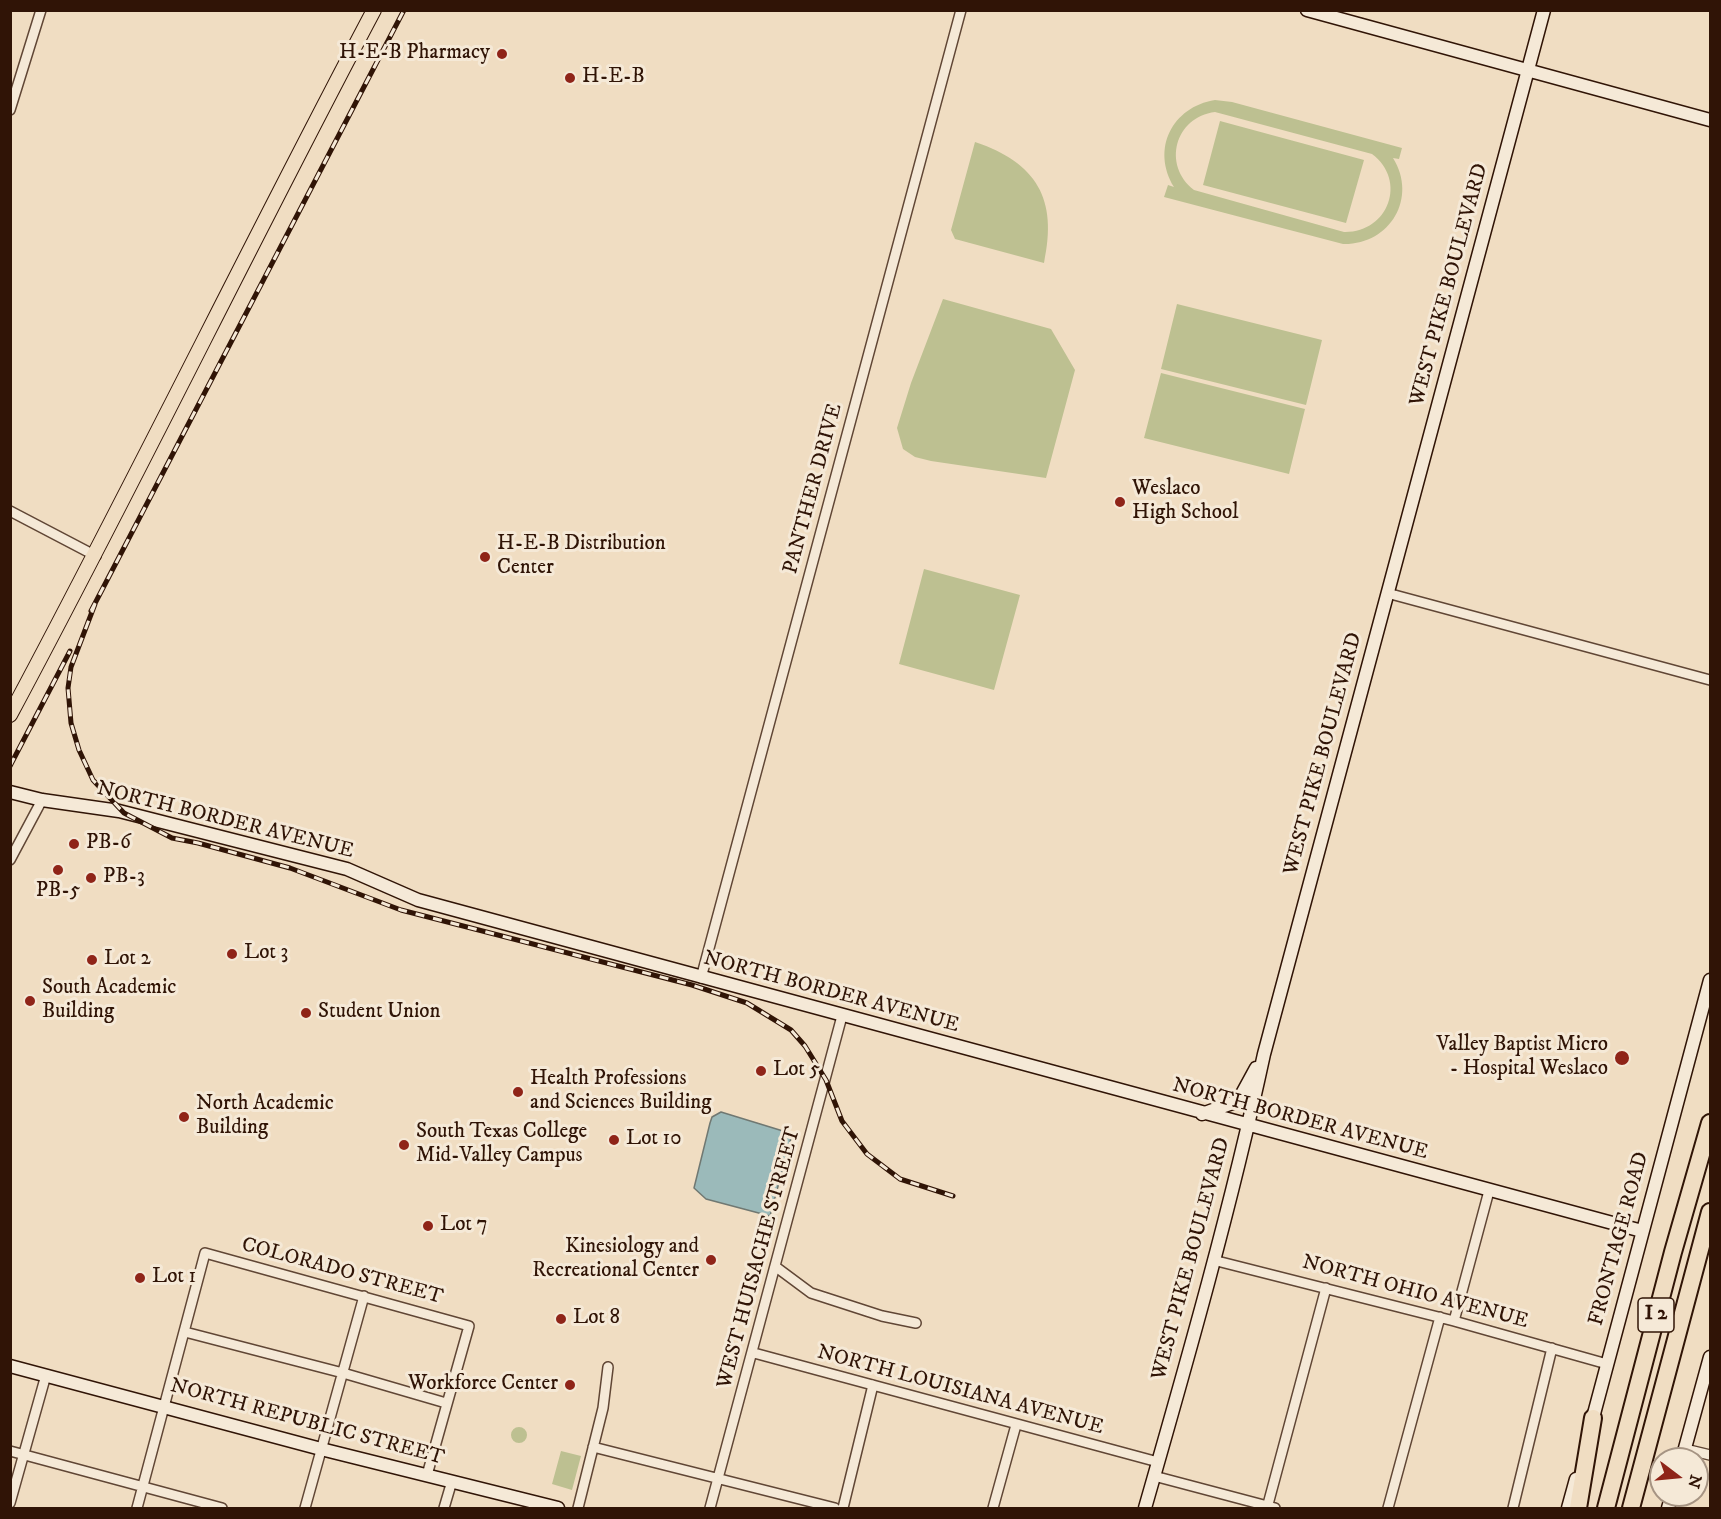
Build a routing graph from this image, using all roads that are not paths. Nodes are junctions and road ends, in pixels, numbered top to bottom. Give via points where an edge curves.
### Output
1 (41, 10) edge
2 (374, 10) edge
3 (961, 10) edge
4 (1307, 10) edge
5 (1544, 10) edge
6 (1527, 71) junction
7 (10, 110) edge
8 (1710, 120) edge
9 (10, 511) edge
10 (96, 556) junction
11 (1387, 593) junction
12 (1710, 680) edge
13 (10, 715) edge
14 (10, 792) edge
15 (42, 800) junction
16 (10, 860) edge
17 (701, 978) junction
18 (1710, 980) edge
19 (842, 1016) junction
20 (1264, 1054) junction
21 (1201, 1114) junction
22 (1710, 1123) edge
23 (1249, 1125) junction
24 (1489, 1191) junction
25 (1710, 1212) edge
26 (1642, 1231) junction
27 (1214, 1260) junction
28 (776, 1267) junction
29 (1326, 1288) junction
30 (364, 1296) junction
31 (1440, 1317) junction
32 (1454, 1321) junction
33 (916, 1323) dead end
34 (184, 1332) junction
35 (1552, 1348) junction
36 (754, 1353) junction
37 (1710, 1357) edge
38 (1607, 1364) junction
39 (10, 1366) edge
40 (608, 1367) dead end
41 (343, 1373) junction
42 (46, 1375) junction
43 (873, 1385) junction
44 (446, 1403) junction
45 (164, 1407) junction
46 (1593, 1418) junction
47 (1016, 1425) junction
48 (593, 1447) junction
49 (1686, 1447) edge
50 (321, 1449) junction
51 (10, 1451) edge
52 (23, 1455) junction
53 (1158, 1462) junction
54 (427, 1474) junction
55 (1154, 1476) junction
56 (718, 1477) junction
57 (452, 1481) junction
58 (143, 1487) junction
59 (10, 1503) edge
60 (1270, 1508) edge
61 (137, 1509) edge
62 (222, 1509) edge
63 (305, 1509) edge
64 (444, 1509) edge
65 (558, 1509) edge
66 (578, 1509) edge
67 (710, 1509) edge
68 (835, 1509) edge
69 (843, 1509) edge
70 (993, 1509) edge
71 (1145, 1509) edge
72 (1388, 1509) edge
73 (1513, 1509) edge
74 (1568, 1509) edge
75 (1578, 1509) edge
76 (1606, 1509) edge
77 (1631, 1509) edge

1 - 7 street
2 - 10 main road
3 - 17 street, PANTHER DRIVE
4 - 6 street
5 - 6 street, WEST PIKE BOULEVARD
6 - 8 street
6 - 11 street, WEST PIKE BOULEVARD
9 - 10 street
10 - 13 main road
11 - 12 street
11 - 20 street, WEST PIKE BOULEVARD
14 - 15 street, NORTH BORDER AVENUE
15 - 16 street
15 - 17 street, NORTH BORDER AVENUE via 119,811 347,869 418,900
17 - 19 street, NORTH BORDER AVENUE
18 - 26 street, FRONTAGE ROAD
19 - 21 street, NORTH BORDER AVENUE
19 - 28 street, WEST HUISACHE STREET
20 - 21 street via 1238,1101
20 - 23 street, WEST PIKE BOULEVARD
21 - 23 street, NORTH BORDER AVENUE
22 - 76 highway, I 2
23 - 24 street, NORTH BORDER AVENUE
23 - 27 street, WEST PIKE BOULEVARD
24 - 26 street, NORTH BORDER AVENUE
24 - 32 street
25 - 77 highway, I 2
26 - 38 street, FRONTAGE ROAD
27 - 29 street, NORTH OHIO AVENUE
27 - 53 street, WEST PIKE BOULEVARD
28 - 33 street via 811,1293
28 - 36 street, WEST HUISACHE STREET
29 - 31 street, NORTH OHIO AVENUE
29 - 60 street
30 - 34 street, COLORADO STREET via 205,1253
30 - 41 street
30 - 44 street, COLORADO STREET via 469,1326
31 - 32 street, NORTH OHIO AVENUE
31 - 72 street
32 - 35 street, NORTH OHIO AVENUE
34 - 41 street
34 - 45 street
35 - 38 street, NORTH OHIO AVENUE
35 - 73 street
36 - 43 street, NORTH LOUISIANA AVENUE
36 - 56 street, WEST HUISACHE STREET
37 - 49 street
38 - 46 street, FRONTAGE ROAD
39 - 42 street, NORTH REPUBLIC STREET
40 - 48 street
41 - 44 street
41 - 50 street
42 - 45 street, NORTH REPUBLIC STREET
42 - 52 street
43 - 47 street, NORTH LOUISIANA AVENUE
43 - 69 street
44 - 54 street
45 - 50 street, NORTH REPUBLIC STREET
45 - 58 street
46 - 74 street, FRONTAGE ROAD
46 - 75 highway
47 - 53 street, NORTH LOUISIANA AVENUE
47 - 70 street
48 - 56 street
48 - 66 street
50 - 54 street, NORTH REPUBLIC STREET
50 - 63 street
51 - 52 street
52 - 58 street
52 - 59 street
53 - 55 street, WEST PIKE BOULEVARD
54 - 57 street, NORTH REPUBLIC STREET
55 - 60 street
55 - 71 street, WEST PIKE BOULEVARD
56 - 67 street, WEST HUISACHE STREET
56 - 68 street
57 - 64 street
57 - 65 street, NORTH REPUBLIC STREET
58 - 61 street
58 - 62 street

